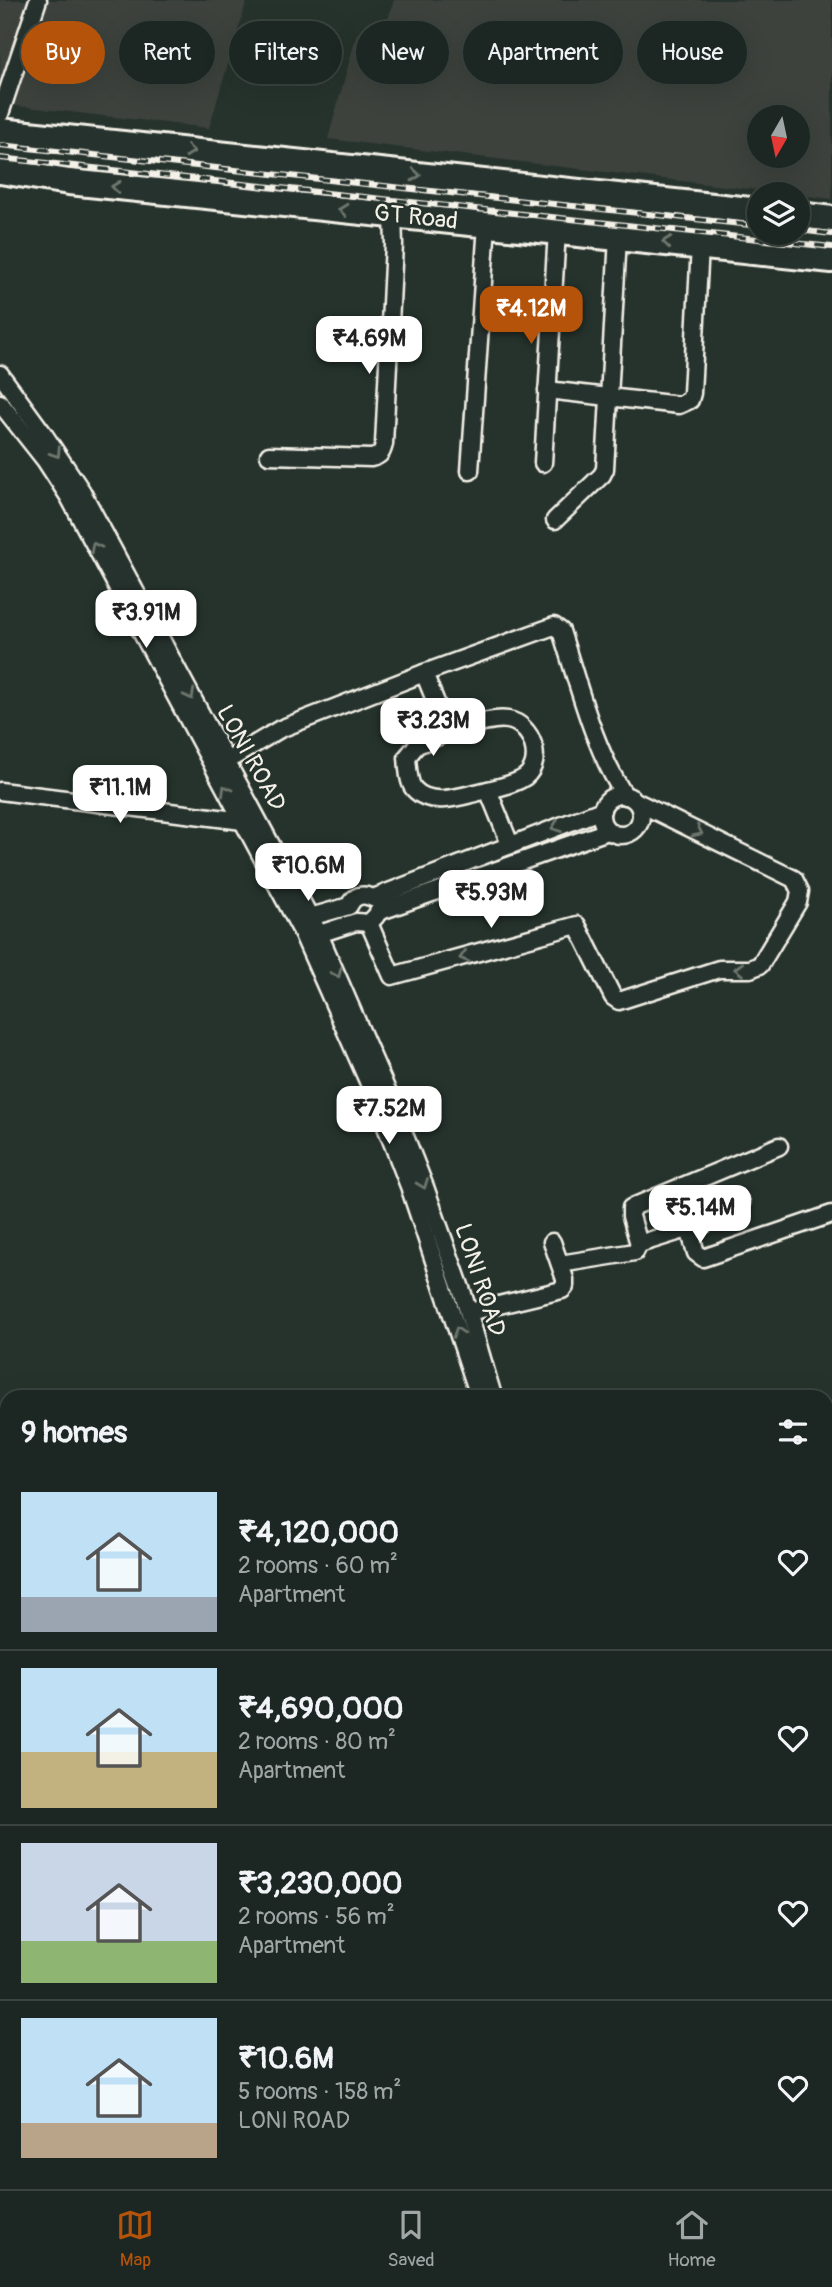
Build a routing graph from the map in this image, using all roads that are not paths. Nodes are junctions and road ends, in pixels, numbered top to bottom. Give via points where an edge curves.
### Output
1 (38, 0) edge
2 (0, 114) edge
3 (0, 131) edge
4 (0, 171) edge
5 (747, 210) edge
6 (393, 215) junction
7 (810, 216) edge
8 (832, 219) edge
9 (487, 224) junction
10 (557, 231) junction
11 (618, 237) junction
12 (700, 246) junction
13 (832, 260) edge
14 (0, 374) edge
15 (547, 390) junction
16 (611, 396) junction
17 (7, 402) edge
18 (269, 455) dead end
19 (543, 463) dead end
20 (470, 471) dead end
21 (555, 520) dead end
22 (132, 601) junction
23 (424, 673) junction
24 (448, 732) junction
25 (225, 762) junction
26 (488, 790) junction
27 (0, 792) edge
28 (631, 799) junction
29 (602, 810) junction
30 (251, 822) junction
31 (608, 831) junction
32 (510, 844) junction
33 (349, 906) junction
34 (369, 914) junction
35 (310, 917) junction
36 (319, 934) junction
37 (779, 1146) dead end
38 (741, 1203) dead end
39 (832, 1214) edge
40 (689, 1229) junction
41 (552, 1242) dead end
42 (639, 1244) junction
43 (560, 1264) junction
44 (469, 1312) junction
45 (477, 1390) edge
46 (491, 1390) edge

1 - 2 street
3 -> 5 highway, GT Road
6 -> 4 highway, GT Road
6 - 9 highway, GT Road
6 - 18 street via 382,453 371,458
7 - 8 highway
9 - 10 highway, GT Road
9 - 20 street
10 - 11 highway, GT Road
10 - 15 street
12 -> 11 highway, GT Road
11 - 16 street
12 - 13 highway, GT Road
12 - 16 street via 690,400 679,405
14 - 17 street, LONI ROAD
15 - 16 street
15 - 19 street
16 - 21 street via 602,475
17 - 22 street, LONI ROAD
22 -> 25 street, LONI ROAD
30 -> 22 street, LONI ROAD
23 - 24 street
23 - 25 street via 280,729
23 - 28 street via 549,627 558,628 608,765
24 - 26 street via 416,745 407,758 414,789 429,799
24 - 26 street via 509,720 525,730 535,747 535,762 526,776
25 - 30 street, LONI ROAD
26 - 32 street
27 - 30 street
28 - 29 street via 612,797
28 - 31 street via 640,808 641,821 634,831 621,835
28 -> 34 street via 794,879 800,891 798,902 760,965 719,970 620,1001 613,997 577,925 392,976
29 - 31 street via 601,820
29 -> 32 street
30 - 35 street, LONI ROAD
45 -> 30 street, LONI ROAD via 371,1087
31 - 34 street
32 - 34 street
33 - 34 street via 350,915
33 - 34 street via 364,895
33 - 35 street
34 - 36 street
35 - 36 street, LONI ROAD
36 -> 44 street, LONI ROAD via 388,1093
37 - 42 street via 631,1208
38 - 40 street
39 - 40 street via 703,1258 696,1254
40 - 42 street
41 - 43 street
42 - 43 street via 630,1254
43 - 44 street via 566,1283 562,1290
44 - 46 street, LONI ROAD

